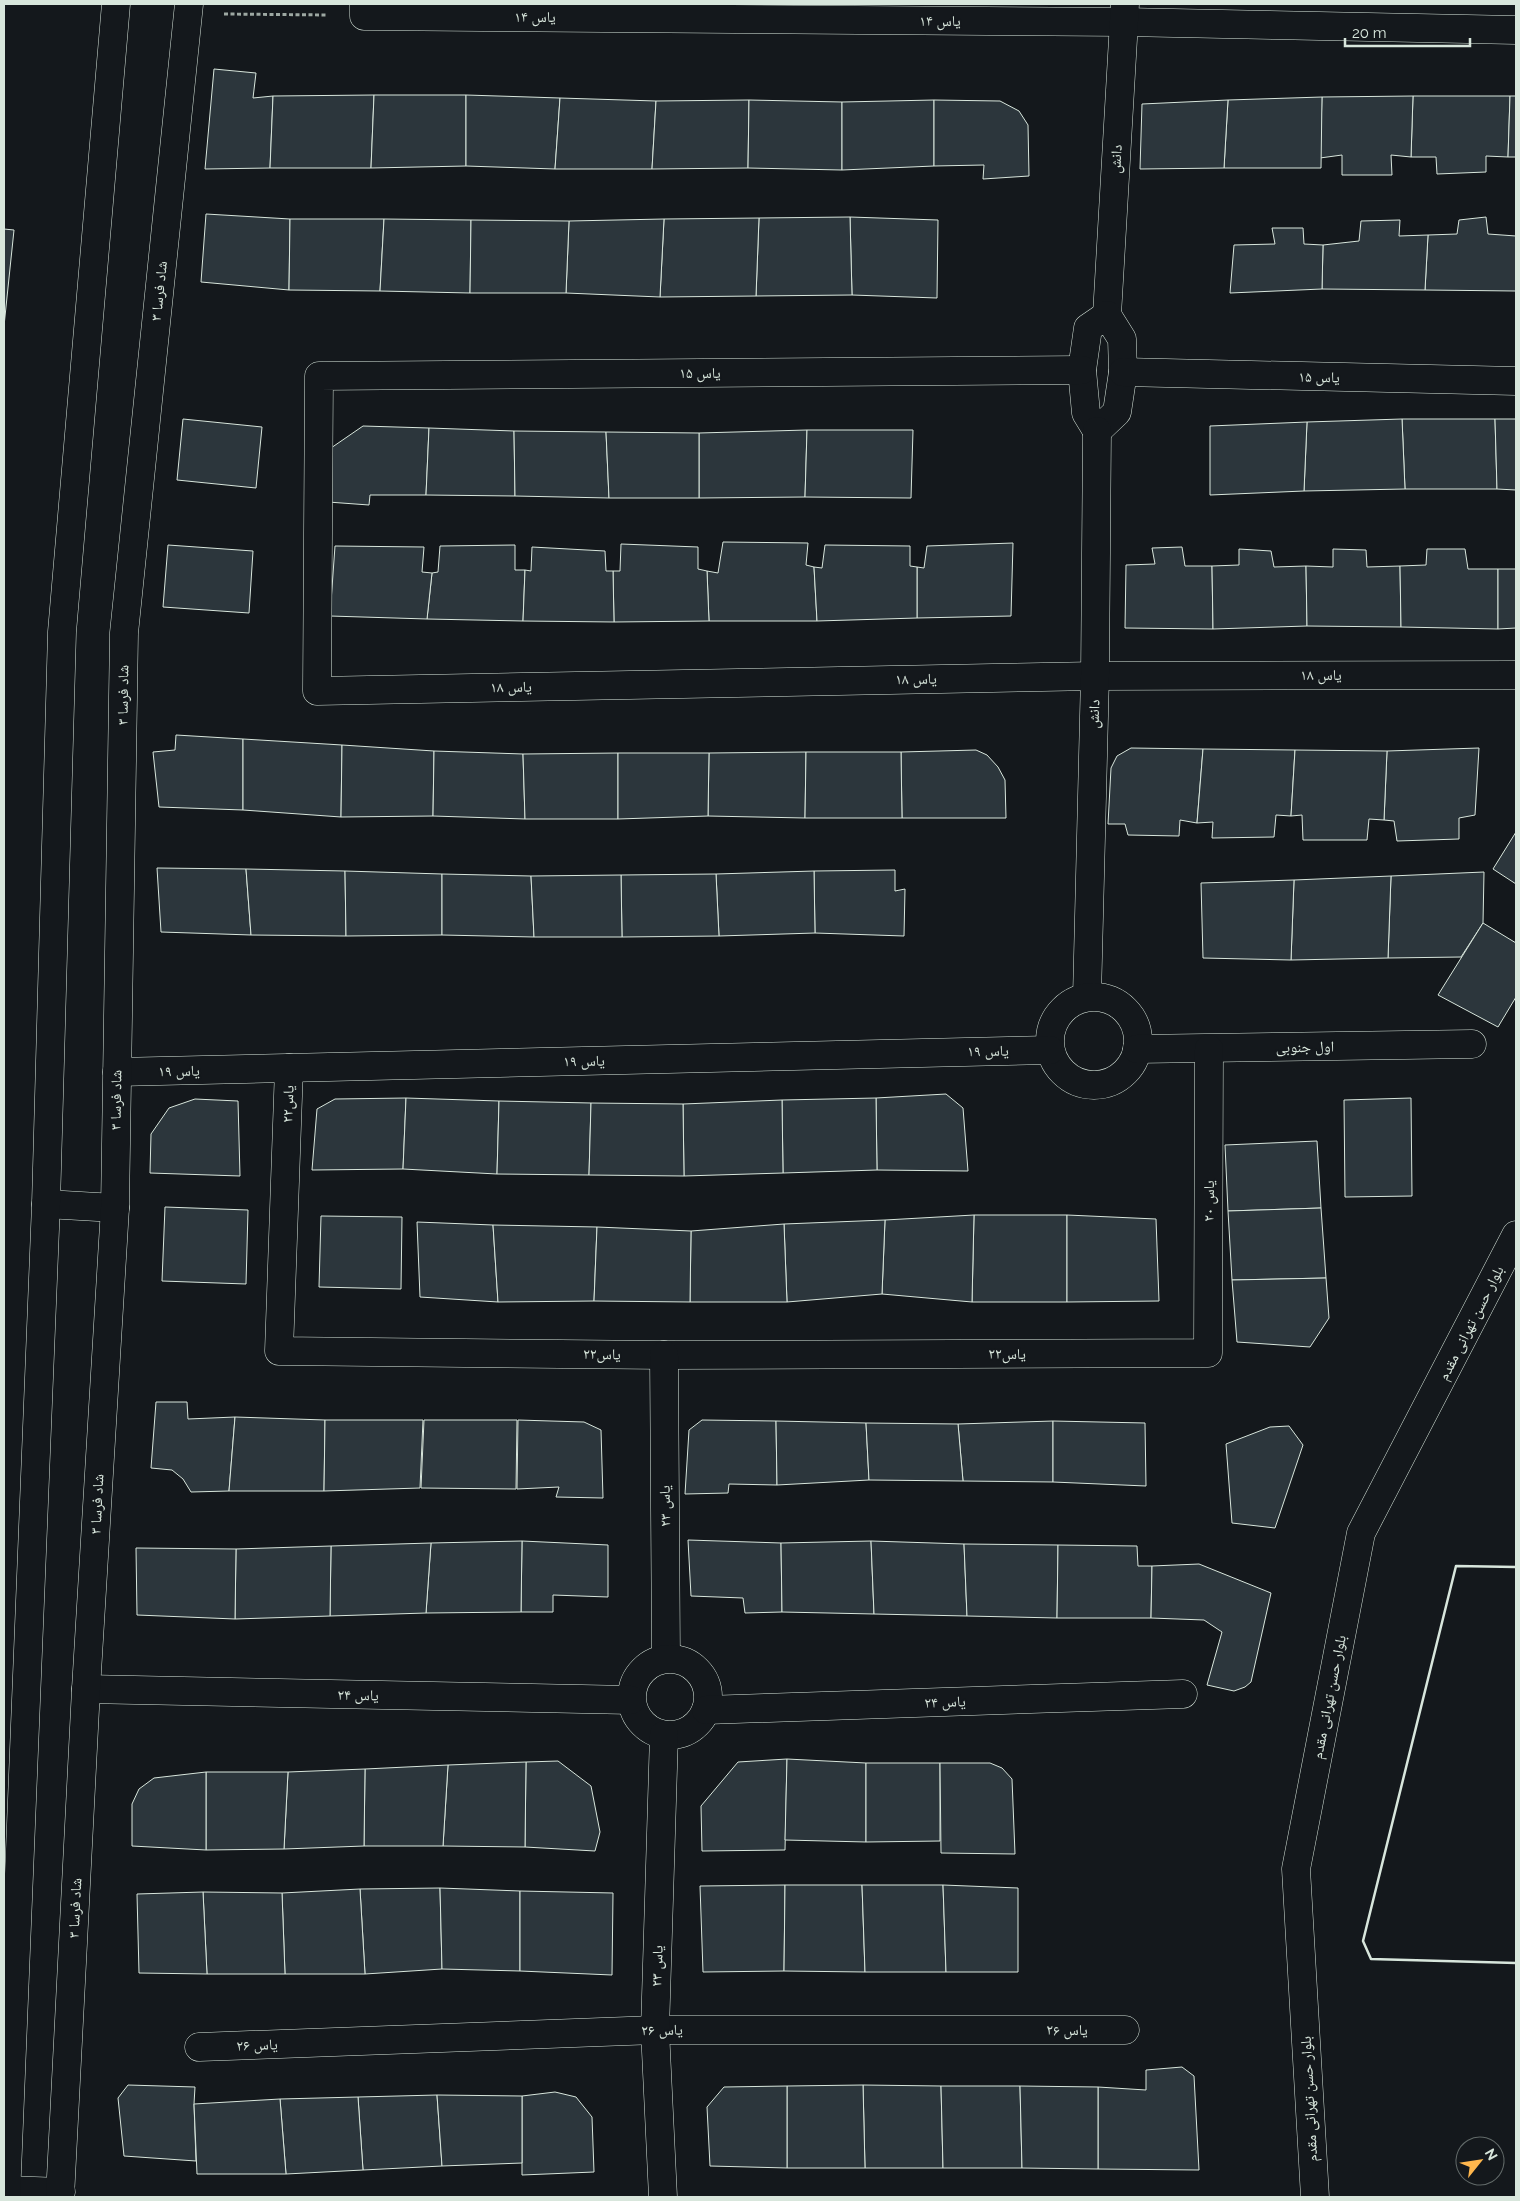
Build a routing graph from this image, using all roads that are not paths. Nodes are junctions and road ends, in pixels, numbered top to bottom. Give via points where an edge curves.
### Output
1 (116, 4) edge
2 (189, 9) edge
3 (364, 10) edge
4 (1124, 13) edge
5 (1516, 30) edge
6 (1107, 314) junction
7 (1082, 370) junction
8 (1123, 372) junction
9 (1516, 382) edge
10 (1097, 431) junction
11 (1516, 675) edge
12 (1095, 676) junction
13 (317, 691) joint
14 (1087, 998) junction
15 (1472, 1044) dead end
16 (1137, 1049) junction
17 (1209, 1049) junction
18 (1050, 1050) junction
19 (289, 1068) junction
20 (117, 1072) junction
21 (46, 1204) junction
22 (115, 1208) junction
23 (1516, 1235) edge
24 (1208, 1353) joint
25 (664, 1355) junction
26 (666, 1658) junction
27 (86, 1689) junction
28 (1183, 1694) dead end
29 (631, 1700) junction
30 (706, 1710) junction
31 (664, 1735) junction
32 (656, 2030) junction
33 (1125, 2030) dead end
34 (199, 2047) dead end
35 (7, 2194) edge
36 (61, 2194) edge
37 (663, 2197) edge
38 (1314, 2197) edge

1 - 21 street via 62,632
2 - 20 street, شاد فرسا ۳ via 124,633
3 - 4 street, یاس ۱۴
4 - 5 street, یاس ۱۴
4 - 6 street, دانش
6 - 7 street via 1088,328
6 - 8 street via 1122,339
7 - 10 street via 1086,413
7 - 13 street, یاس ۱۵ via 319,376
8 - 9 street, یاس ۱۵
8 - 10 street via 1117,412
10 - 12 street, دانش
11 - 12 street, یاس ۱۸
12 - 13 street, یاس ۱۸
12 - 14 street, دانش
14 - 16 street via 1114,1001 1125,1010 1137,1035
14 - 18 street via 1062,1010 1054,1022
15 - 17 street, اول جنوبی
16 - 17 street, اول جنوبی
16 - 18 street via 1132,1063 1122,1074 1109,1082 1094,1085 1079,1083 1066,1075
17 - 24 street, یاس ۲۰
18 - 19 street, یاس ۱۹
19 - 20 street, یاس ۱۹
19 - 25 street, یاس۲۲ via 279,1351
20 - 22 street, شاد فرسا ۳
21 - 22 street
21 - 35 street
22 - 27 street, شاد فرسا ۳
23 - 38 street, بلوار حسن تهرانی مقدم via 1361,1533 1296,1869
24 - 25 street, یاس۲۲
25 - 26 street, یاس ۲۳
26 - 29 street via 647,1665 634,1680
26 - 30 street via 686,1661 701,1673 709,1691
27 - 29 street, یاس ۲۴
27 - 36 street, شاد فرسا ۳
28 - 30 street, یاس ۲۴
29 - 31 street via 636,1716 648,1729
30 - 31 street via 697,1725 689,1730 682,1734
31 - 32 street, یاس ۲۳
32 - 33 street, یاس ۲۶
32 - 34 street, یاس ۲۶
32 - 37 street, یاس ۲۳
35 - 36 street

